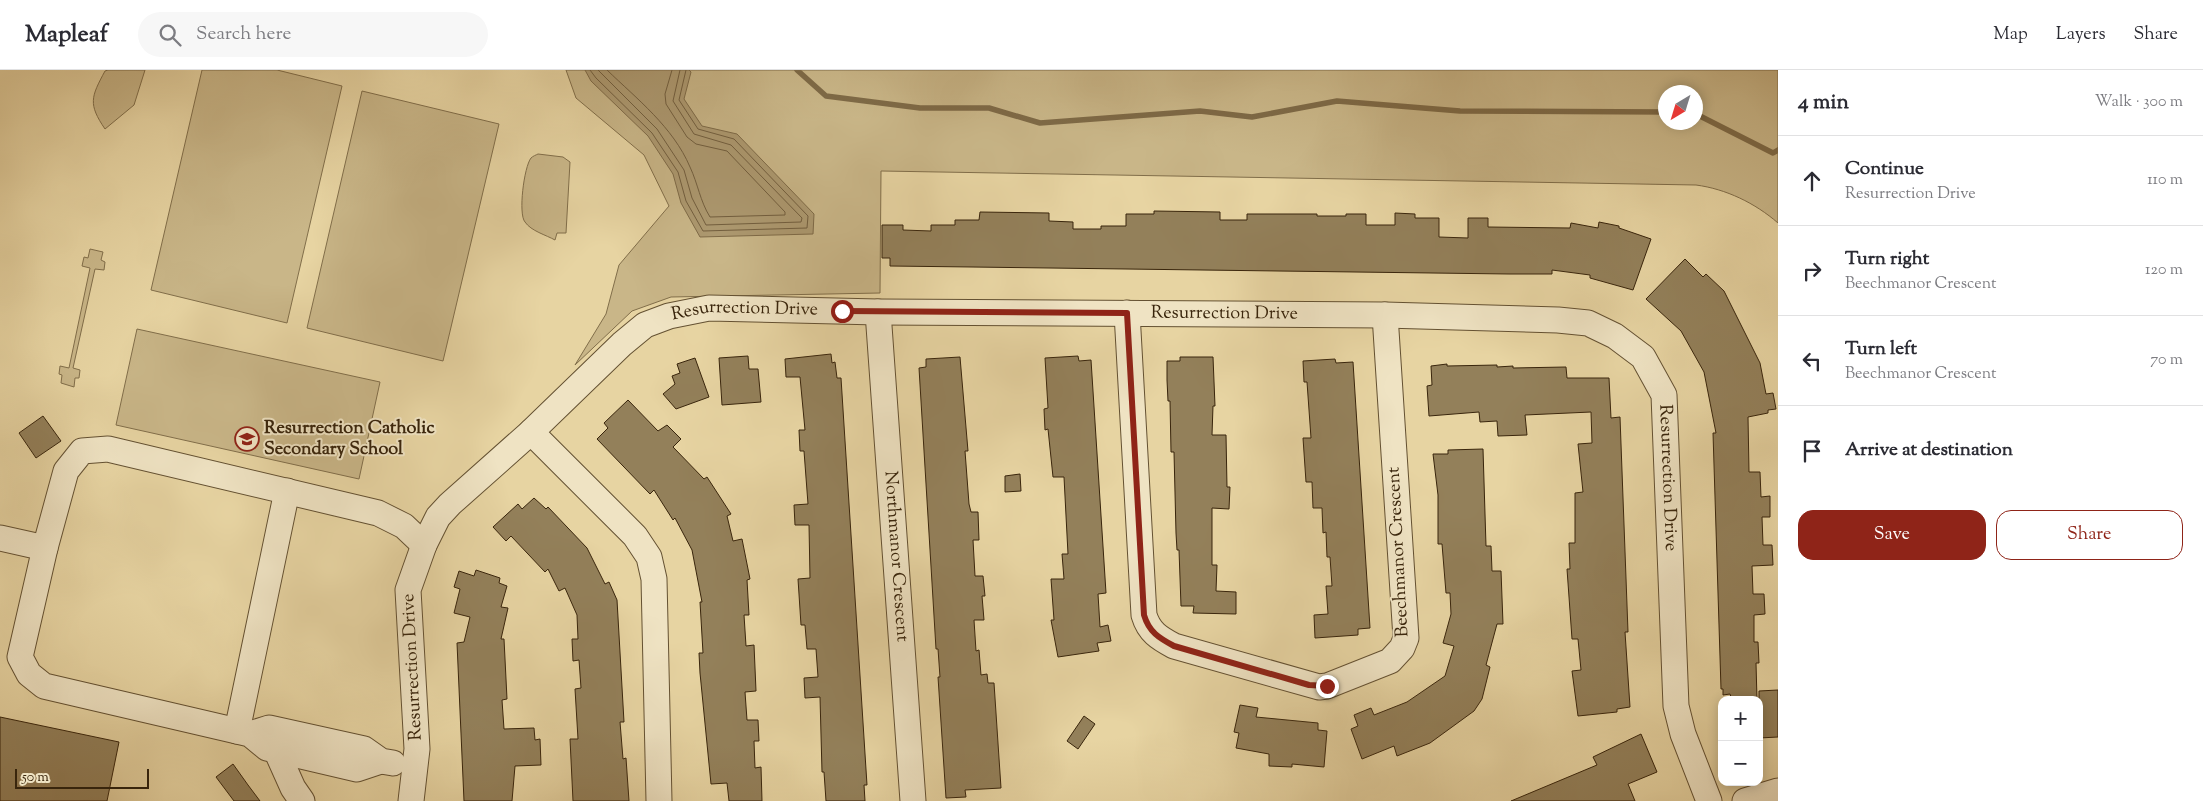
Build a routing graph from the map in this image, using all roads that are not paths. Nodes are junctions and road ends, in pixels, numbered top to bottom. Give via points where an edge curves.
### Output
1 (878, 312) junction
2 (1127, 313) junction
3 (1385, 315) junction
4 (531, 432) junction
5 (287, 492) junction
6 (0, 538) edge
7 (424, 545) junction
8 (45, 548) junction
9 (244, 732) junction
10 (276, 750) junction
11 (381, 761) junction
12 (416, 765) junction
13 (1778, 791) edge
14 (302, 801) edge
15 (411, 801) edge
16 (659, 801) edge
17 (913, 801) edge
18 (1709, 801) edge
19 (1745, 801) edge

1 - 2 street, Resurrection Drive
1 - 4 street, Resurrection Drive via 709,308 669,316 646,325 622,344
1 - 17 street, Northmanor Crescent
2 - 3 street, Resurrection Drive
2 - 3 street, Beechmanor Crescent via 1144,615 1148,627 1174,646 1318,687 1390,661 1406,638
3 - 18 street, Resurrection Drive via 1588,323 1615,336 1643,357 1664,395 1676,706 1682,734
4 - 7 street, Resurrection Drive via 450,504 438,517
4 - 16 street via 635,536 648,557 654,579
5 - 7 street via 378,513 404,526
5 - 8 street via 108,449 82,451 66,471
5 - 9 street
6 - 8 street
7 - 12 street, Resurrection Drive via 408,590
8 - 9 street via 20,657 29,674 44,686
9 - 10 street
9 - 11 street via 269,728 364,749
10 - 11 street via 357,769
10 - 14 street
11 - 12 street
12 - 15 street, Resurrection Drive
13 - 19 street

